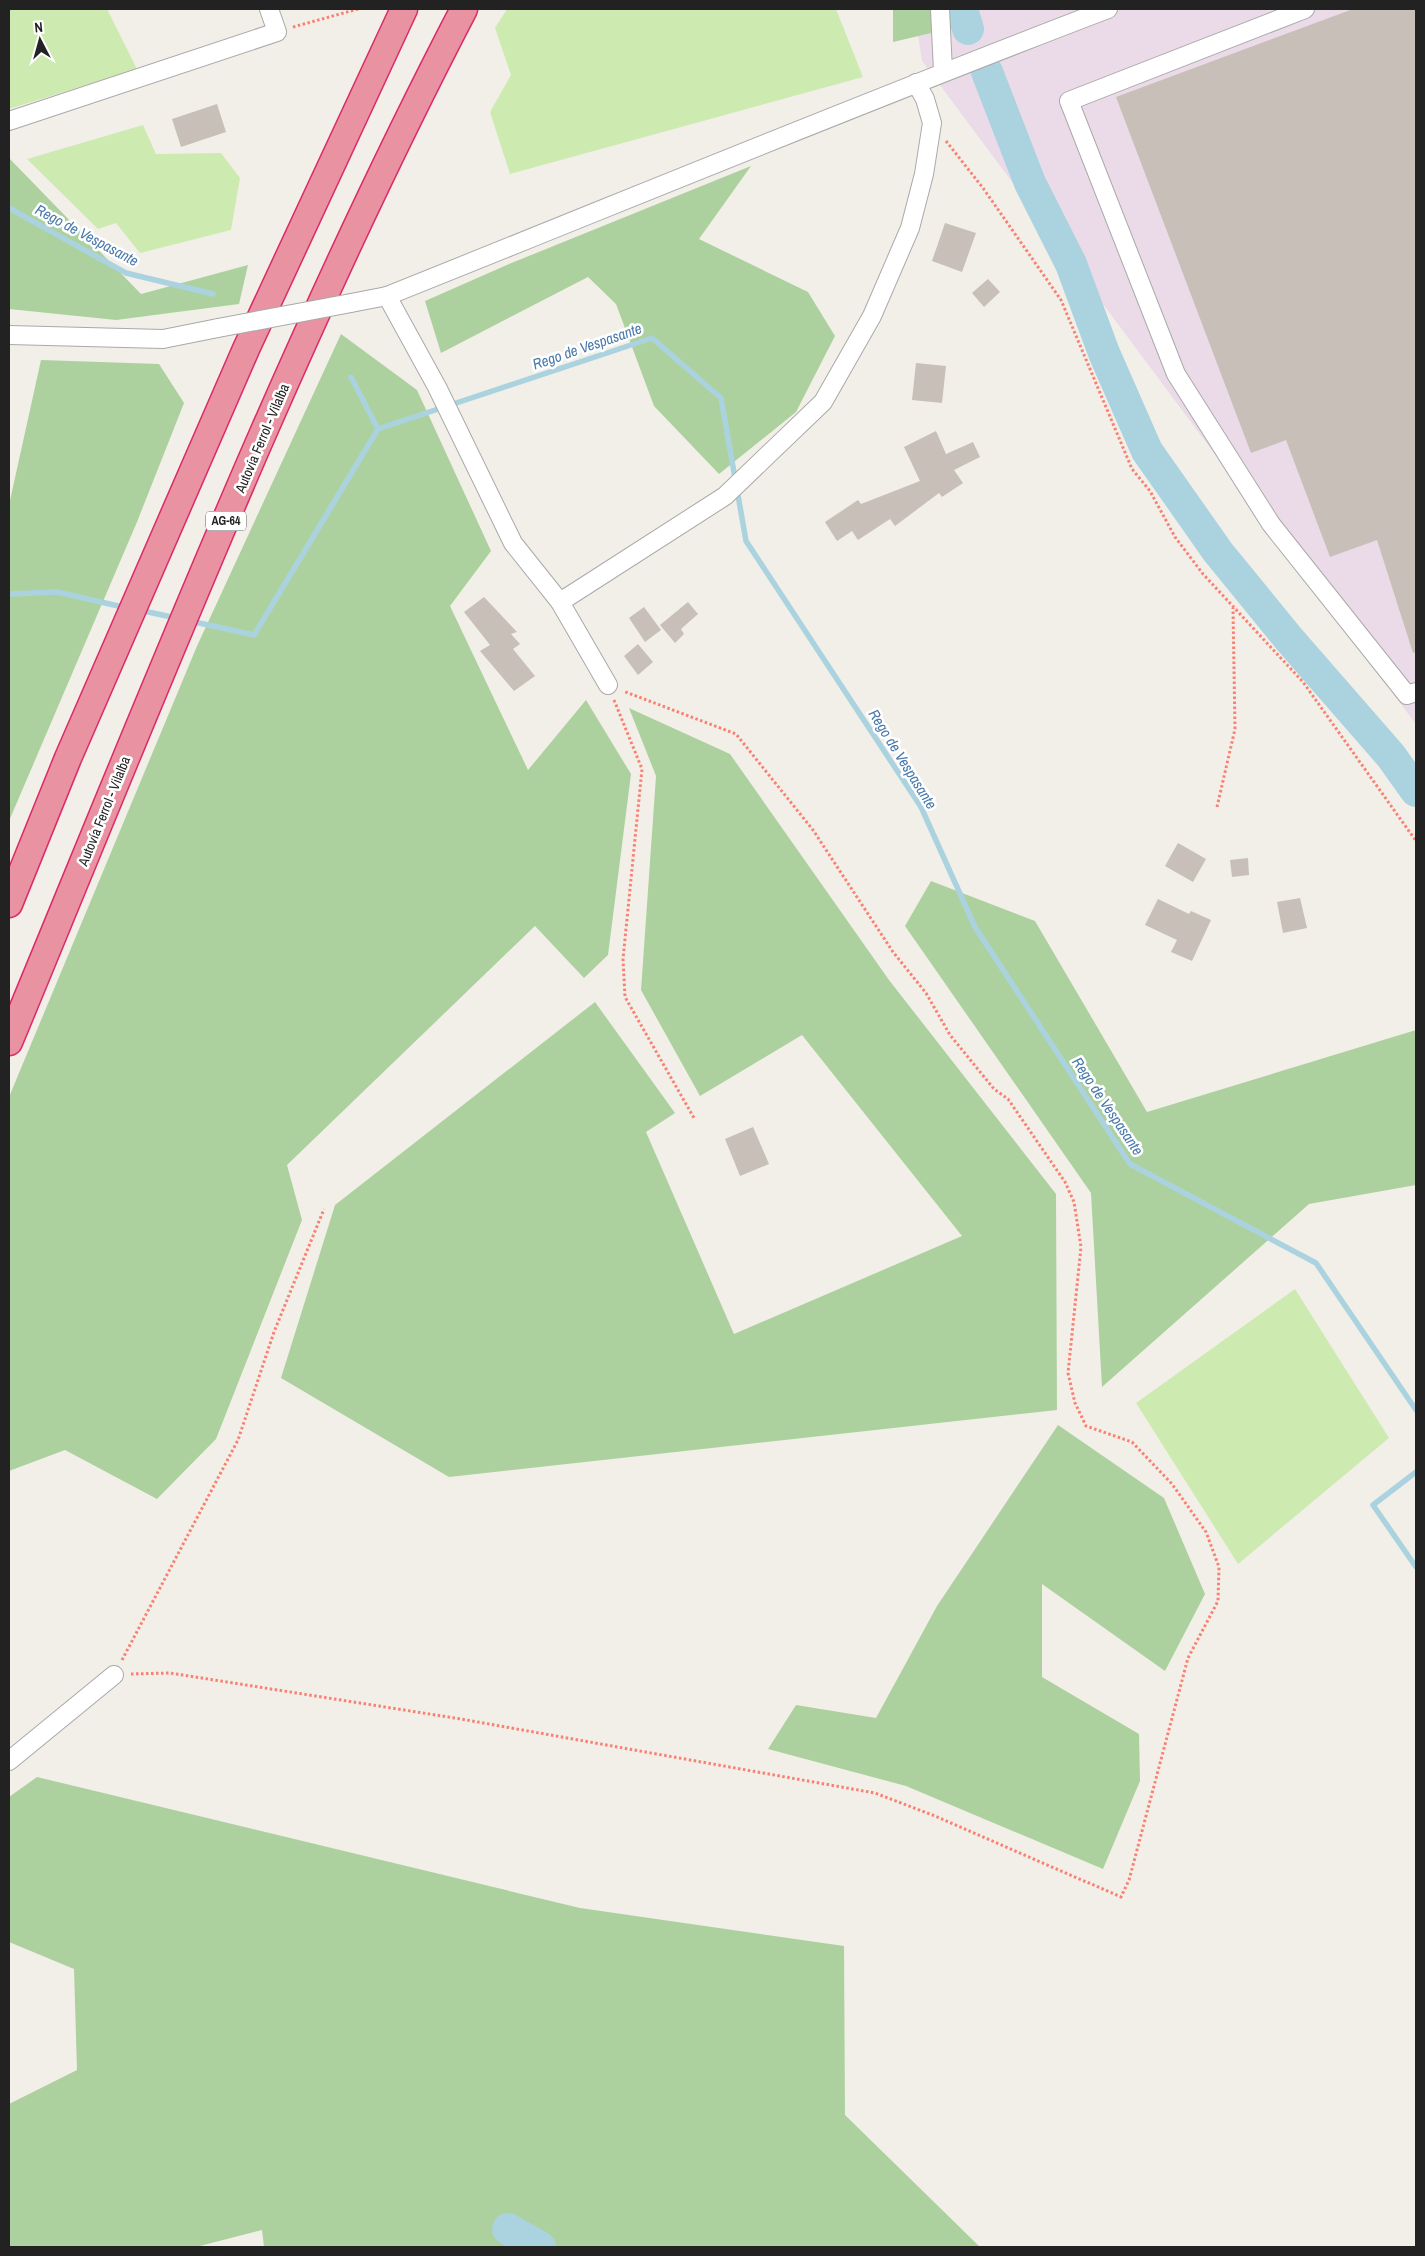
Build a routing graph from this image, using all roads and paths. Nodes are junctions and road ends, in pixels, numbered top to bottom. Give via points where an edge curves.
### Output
1 (269, 9) edge
2 (358, 9) edge
3 (404, 9) edge
4 (464, 9) edge
5 (940, 9) edge
6 (1108, 9) edge
7 (1305, 9) edge
8 (277, 32) junction
9 (943, 71) junction
10 (916, 83) junction
11 (9, 121) edge
12 (932, 123) junction
13 (387, 296) junction
14 (9, 335) edge
15 (560, 602) junction
16 (1233, 607) junction
17 (608, 685) junction
18 (1416, 692) edge
19 (1217, 807) dead end
20 (1416, 841) edge
21 (9, 904) edge
22 (9, 1042) edge
23 (694, 1118) dead end
24 (324, 1209) dead end
25 (114, 1674) junction
26 (9, 1761) edge

1 - 8 street
2 - 8 path
3 - 21 highway via 242,358 68,758
4 - 22 highway, Autovía Ferrol - Vilalba / AG-64 via 414,105 301,348 195,592
5 - 9 street
6 - 9 street
7 - 18 street via 1069,101 1176,374 1272,524 1407,694
8 - 11 street
9 - 10 street
10 - 12 street
10 - 13 street
12 - 15 street via 924,174 910,228 872,316 823,402 725,496
12 - 16 path via 983,188 1061,300 1132,469 1150,491 1175,537
13 - 14 street, bridge via 163,339
13 - 15 street via 438,387 513,543
15 - 17 street
16 - 19 path via 1234,729
16 - 20 path via 1303,682
17 - 23 path via 642,770 623,959 625,997
17 - 25 path via 736,734 813,830 893,952 926,993 950,1036 994,1089 1008,1099 1065,1182 1074,1202 1081,1247 1068,1373 1075,1403 1086,1426 1132,1442 1172,1484 1206,1532 1219,1567 1218,1600 1188,1658 1129,1880 1121,1897 875,1793 461,1719 179,1675
24 - 25 path via 274,1332 238,1440
25 - 26 street

